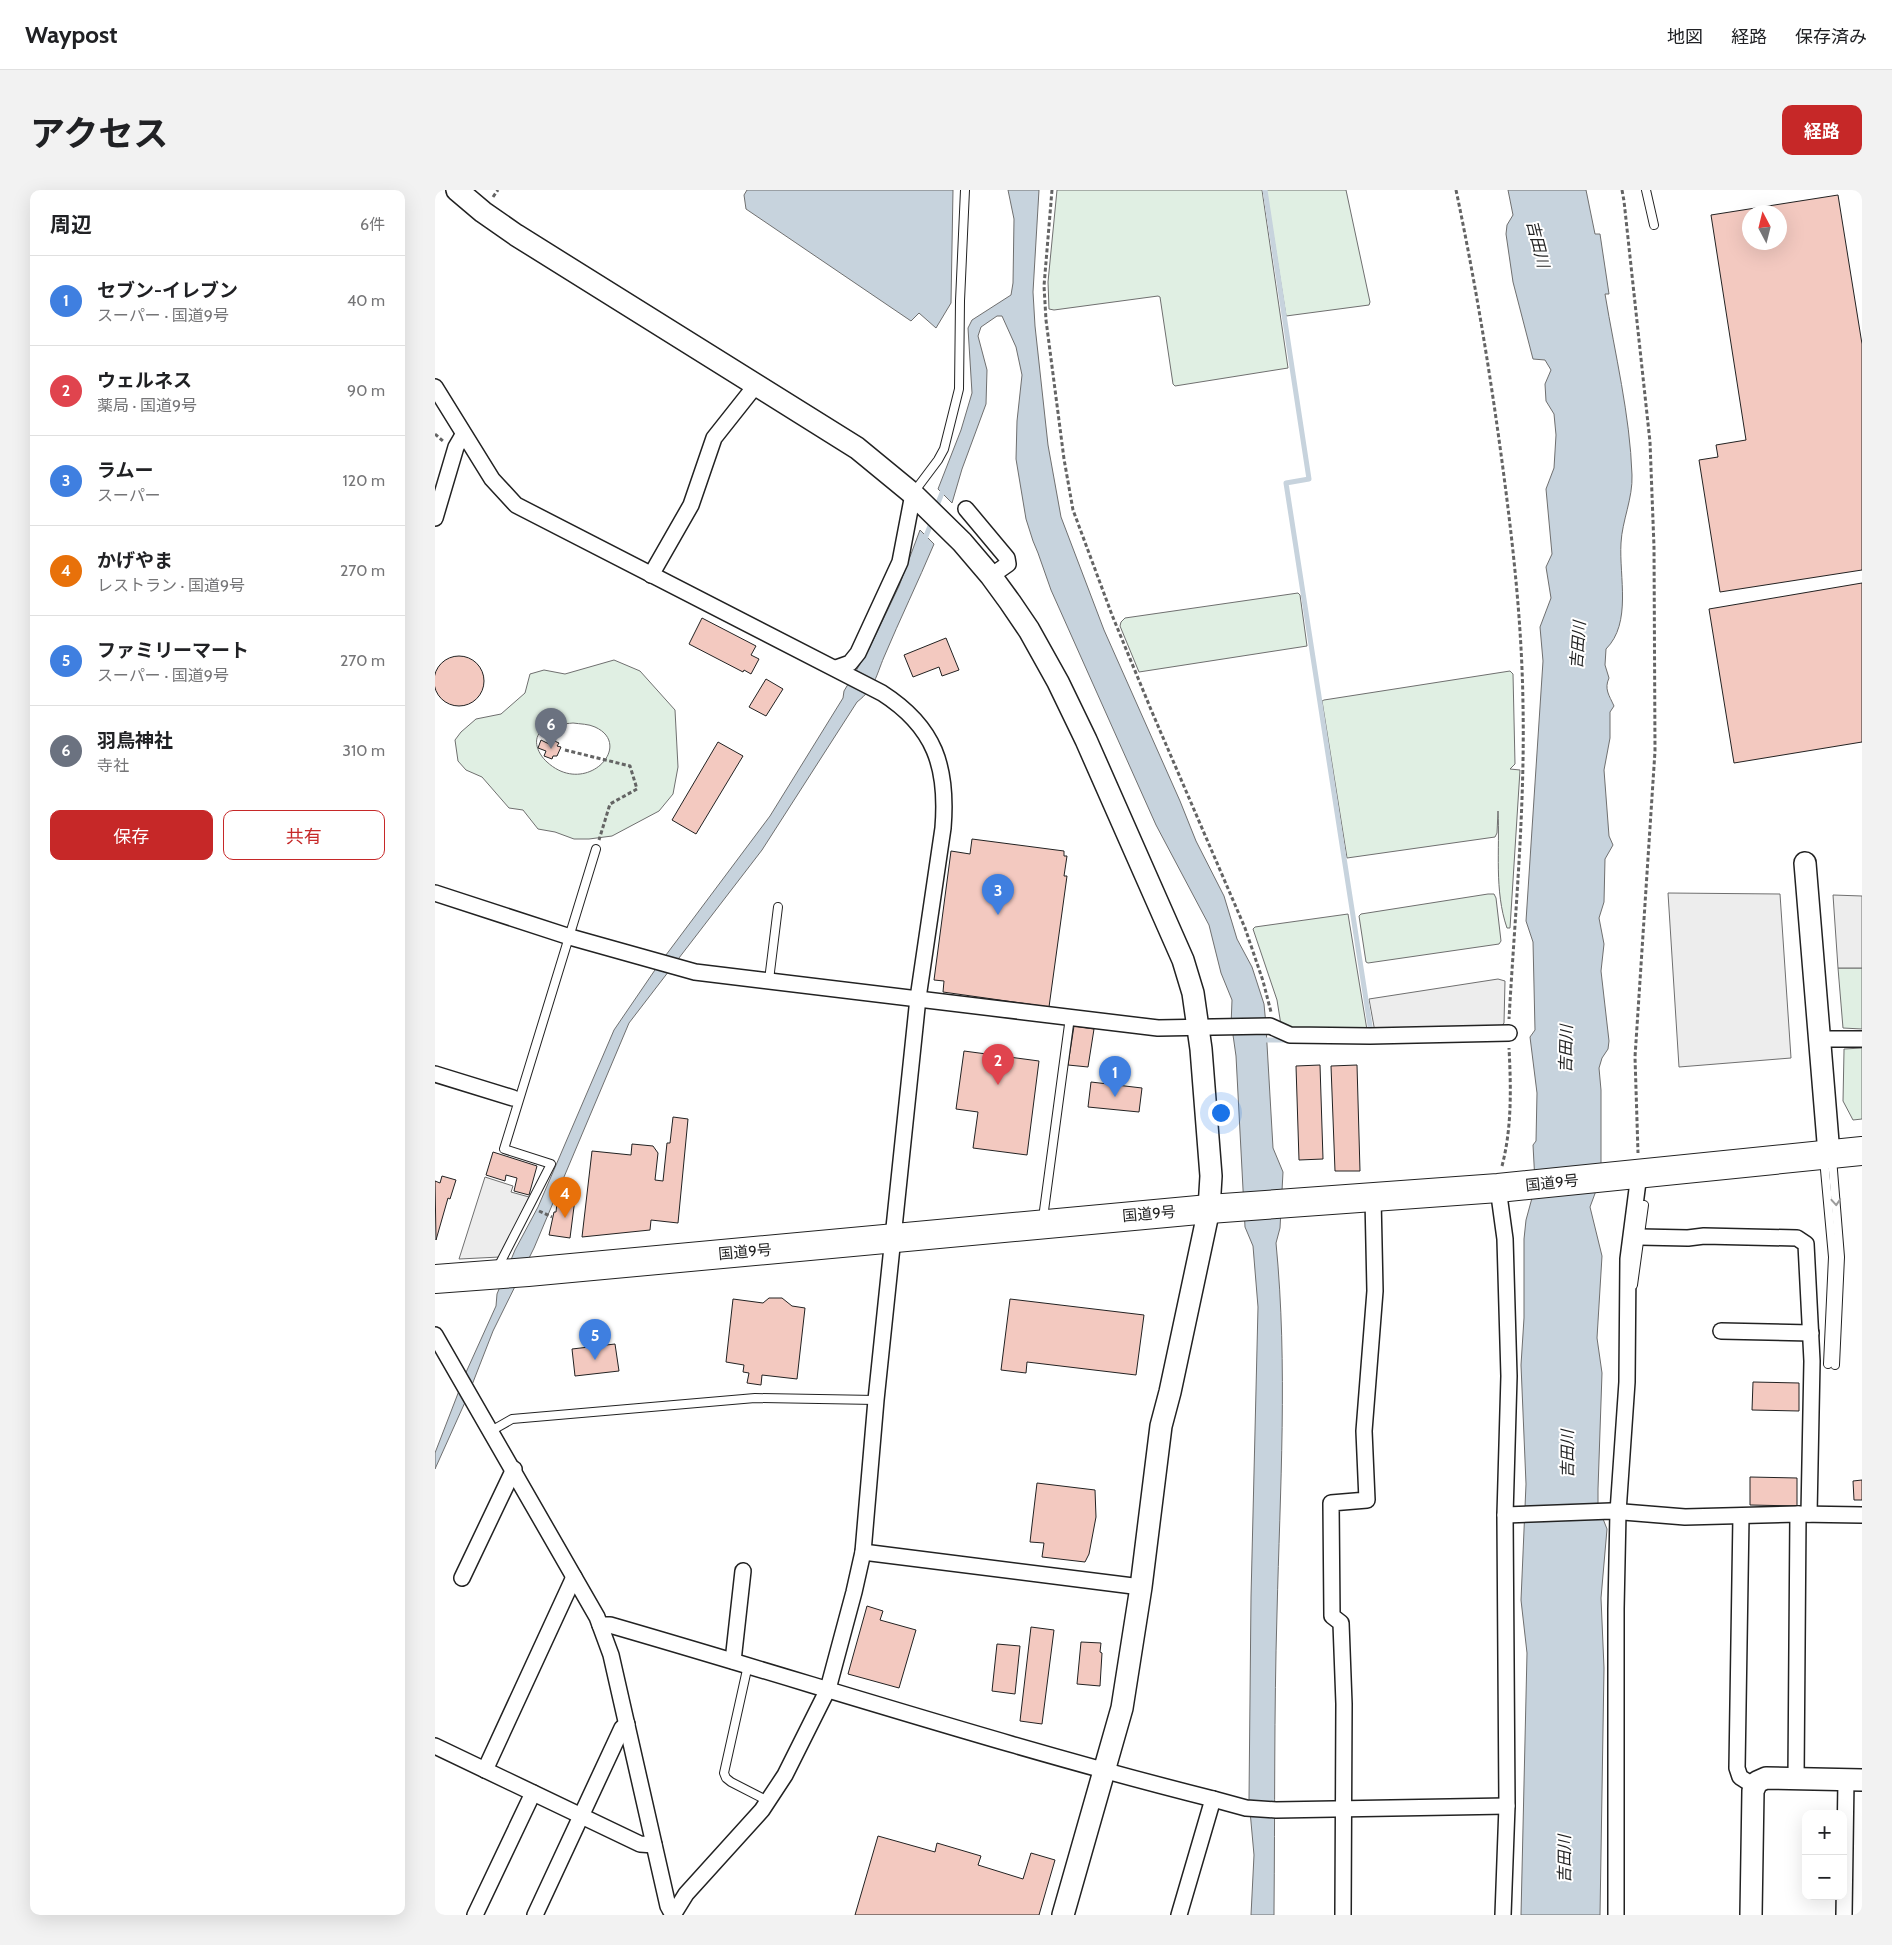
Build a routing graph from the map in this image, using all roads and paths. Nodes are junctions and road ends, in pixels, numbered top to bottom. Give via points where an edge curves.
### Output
1 (457, 190) edge
2 (965, 190) edge
3 (1052, 190) edge
4 (1456, 190) edge
5 (1622, 190) edge
6 (1646, 190) edge
7 (1654, 225) dead end
8 (756, 385) junction
9 (435, 387) edge
10 (463, 435) junction
11 (919, 499) junction
12 (966, 509) dead end
13 (435, 518) edge
14 (651, 575) junction
15 (991, 576) junction
16 (837, 668) junction
17 (565, 750) dead end
18 (596, 849) joint
19 (1805, 863) dead end
20 (435, 893) edge
21 (778, 907) dead end
22 (570, 937) junction
23 (769, 980) junction
24 (918, 998) junction
25 (1069, 1017) junction
26 (1269, 1027) junction
27 (1199, 1028) junction
28 (1509, 1033) junction
29 (1819, 1039) junction
30 (1862, 1039) edge
31 (435, 1074) edge
32 (513, 1098) dead end
33 (1507, 1148) dead end
34 (1862, 1151) edge
35 (1828, 1154) junction
36 (1635, 1175) junction
37 (1505, 1187) junction
38 (1373, 1198) junction
39 (1644, 1204) dead end
40 (535, 1209) dead end
41 (1209, 1209) junction
42 (551, 1216) dead end
43 (1043, 1224) junction
44 (1639, 1237) junction
45 (893, 1238) junction
46 (508, 1273) junction
47 (435, 1279) edge
48 (1628, 1288) junction
49 (1721, 1331) dead end
50 (1811, 1333) junction
51 (435, 1335) edge
52 (1831, 1364) dead end
53 (876, 1400) junction
54 (491, 1430) junction
55 (513, 1469) junction
56 (1614, 1512) junction
57 (1505, 1514) junction
58 (1804, 1514) junction
59 (1862, 1515) edge
60 (1741, 1516) junction
61 (863, 1552) junction
62 (743, 1570) dead end
63 (574, 1577) junction
64 (462, 1578) dead end
65 (1141, 1587) junction
66 (600, 1625) junction
67 (741, 1663) junction
68 (828, 1689) junction
69 (627, 1724) junction
70 (437, 1752) edge
71 (485, 1770) junction
72 (1103, 1772) junction
73 (1796, 1779) junction
74 (1854, 1780) edge
75 (1754, 1786) junction
76 (533, 1793) junction
77 (1213, 1799) junction
78 (768, 1801) junction
79 (1507, 1806) junction
80 (1343, 1810) junction
81 (581, 1816) junction
82 (654, 1845) junction
83 (475, 1915) edge
84 (535, 1915) edge
85 (673, 1915) edge
86 (1063, 1915) edge
87 (1179, 1915) edge
88 (1343, 1915) edge
89 (1503, 1915) edge
90 (1616, 1915) edge
91 (1751, 1915) edge
92 (1844, 1915) edge

1 - 8 street via 516,235
2 - 11 lane via 959,389 944,449
3 - 26 path via 1045,277 1046,320 1073,510 1137,677 1245,928 1271,1012
4 - 28 path via 1494,394 1516,571 1521,641 1523,771
5 - 36 path via 1650,442 1654,547 1655,751 1635,1056
6 - 7 lane
8 - 11 street via 857,448
8 - 14 street via 714,438 691,505
9 - 10 street
10 - 13 street via 456,447
10 - 14 street via 491,479 516,505
11 - 15 street
11 - 16 street via 900,562 858,653 850,663
12 - 15 street via 1007,558 1008,564
14 - 16 street
15 - 27 street via 1029,630 1086,740 1183,960
16 - 24 street via 896,702 910,714 928,737 941,767 945,808
17 - 18 path via 630,766 637,789 609,804
18 - 22 lane
19 - 29 street
20 - 22 street
21 - 23 lane
22 - 23 street via 695,972
22 - 46 lane via 504,1149 551,1164
23 - 24 street
24 - 25 street
24 - 45 street
25 - 27 street via 1158,1028
25 - 43 lane
26 - 27 street
26 - 28 street via 1290,1035
27 - 41 street via 1211,1176
28 - 33 path via 1511,1086
29 - 30 street
29 - 35 street
31 - 32 street
34 - 35 highway, 国道9号
35 - 36 highway, 国道9号
35 - 52 lane via 1840,1257
36 - 37 highway, 国道9号
36 - 48 street
37 - 38 highway, 国道9号
37 - 57 street via 1509,1376
38 - 41 highway, 国道9号
38 - 80 street via 1375,1291 1364,1430 1367,1500 1331,1503 1332,1616 1341,1623
39 - 44 lane
40 - 42 path
41 - 43 highway, 国道9号
41 - 65 street via 1161,1426
43 - 45 highway, 国道9号
44 - 48 lane via 1634,1284
44 - 50 street via 1801,1239 1807,1248
45 - 46 highway, 国道9号
45 - 53 street
46 - 47 highway, 国道9号
48 - 56 street via 1627,1382
49 - 50 street
50 - 58 street
51 - 54 street
53 - 54 lane via 745,1398 512,1418
53 - 61 street
54 - 55 street
55 - 63 street
55 - 64 street
56 - 57 street
56 - 60 street via 1685,1517
56 - 90 street
57 - 79 street
58 - 59 street
58 - 60 street
58 - 73 street
60 - 75 street via 1737,1768 1740,1777
61 - 65 street
61 - 68 street
62 - 67 street
63 - 66 street
63 - 71 street
65 - 72 street via 1122,1708
66 - 67 street
66 - 69 street via 611,1655
67 - 68 street
67 - 78 lane via 724,1772 731,1782
68 - 72 street
68 - 78 street via 785,1775
69 - 81 street via 622,1728
69 - 82 street
70 - 71 street
71 - 76 street
72 - 77 street
72 - 86 street
73 - 74 street
73 - 75 street via 1766,1778
74 - 92 street
75 - 91 street
76 - 81 street
76 - 83 street
77 - 80 street via 1246,1808
77 - 87 street
78 - 85 street via 686,1894
79 - 80 street
79 - 89 street
80 - 88 street
81 - 82 street via 640,1844
81 - 84 street
82 - 85 street

